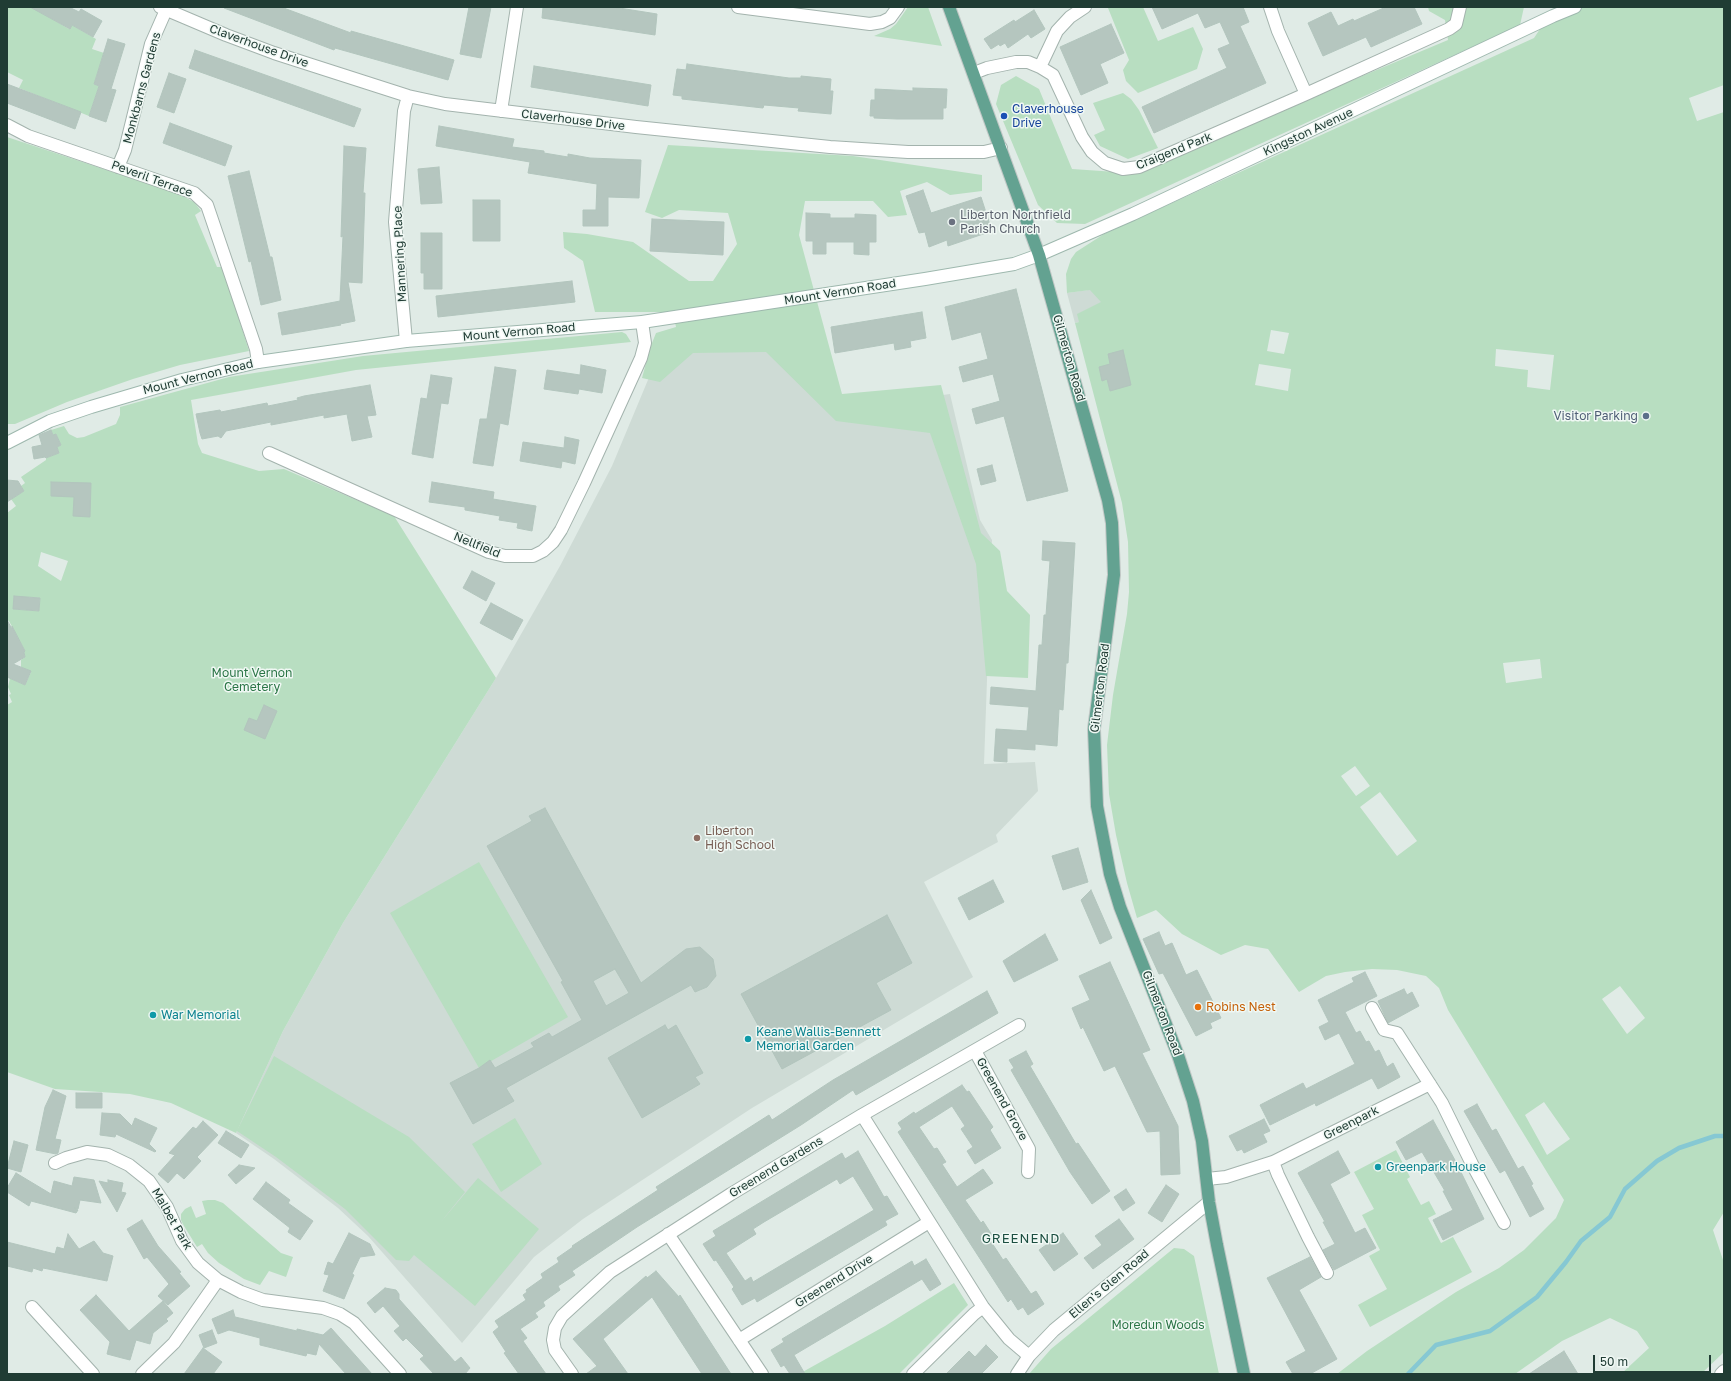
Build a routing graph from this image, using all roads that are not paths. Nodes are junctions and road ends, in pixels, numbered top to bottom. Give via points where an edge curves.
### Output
1 (517, 7) edge
2 (738, 7) edge
3 (949, 7) edge
4 (1085, 7) edge
5 (1270, 7) edge
6 (1460, 7) edge
7 (1575, 7) edge
8 (163, 8) edge
9 (897, 9) edge
10 (1040, 67) junction
11 (974, 73) junction
12 (1306, 94) junction
13 (408, 96) junction
14 (501, 111) junction
15 (7, 125) edge
16 (1001, 148) junction
17 (118, 167) junction
18 (1039, 255) junction
19 (642, 322) junction
20 (406, 342) junction
21 (258, 362) junction
22 (7, 443) edge
23 (269, 453) dead end
24 (1372, 1008) dead end
25 (1019, 1025) dead end
26 (975, 1051) junction
27 (1430, 1084) junction
28 (862, 1115) junction
29 (1273, 1162) junction
30 (55, 1163) dead end
31 (1028, 1172) dead end
32 (1207, 1179) junction
33 (1209, 1202) junction
34 (929, 1222) junction
35 (1504, 1223) dead end
36 (668, 1234) junction
37 (1327, 1273) dead end
38 (218, 1280) junction
39 (32, 1307) dead end
40 (983, 1307) junction
41 (739, 1340) junction
42 (1029, 1356) junction
43 (1724, 1371) edge
44 (93, 1374) edge
45 (142, 1374) edge
46 (400, 1374) edge
47 (572, 1374) edge
48 (762, 1374) edge
49 (913, 1374) edge
50 (1017, 1374) edge
51 (1244, 1374) edge
52 (1721, 1374) edge

1 - 14 street
2 - 9 street via 870,24 890,18
3 - 11 main road, Gilmerton Road
4 - 10 street via 1070,16 1057,31
5 - 12 street
6 - 12 street, Craigend Park via 1456,24 1449,29
7 - 18 street, Kingston Avenue via 1133,214
8 - 13 street, Claverhouse Drive via 274,53
8 - 17 street, Monkbarns Gardens via 151,44 125,150
10 - 11 street, Craigend Park via 1028,62 1016,62
10 - 12 street, Craigend Park via 1053,76 1082,137 1092,152 1105,163 1123,169 1139,167
11 - 16 main road, Gilmerton Road
13 - 14 street, Claverhouse Drive via 445,104
13 - 20 street, Mannering Place via 404,112 395,222
14 - 16 street, Claverhouse Drive via 830,147 908,152 984,152
15 - 17 street, Peveril Terrace via 28,136
16 - 18 main road, Gilmerton Road
17 - 21 street, Peveril Terrace via 194,193 207,205 252,335
18 - 19 street, Mount Vernon Road via 1014,264
18 - 32 main road, Gilmerton Road via 1087,422 1112,523 1114,575 1094,729 1097,806 1110,874 1120,907 1178,1055 1193,1101
19 - 20 street, Mount Vernon Road
19 - 23 street, Nellfield via 645,343 641,358 584,483 553,542 533,556 505,556 489,552
20 - 21 street, Mount Vernon Road
21 - 22 street, Mount Vernon Road via 182,380 92,407 50,421
24 - 27 street via 1384,1030 1397,1033
25 - 26 street, Greenend Grove
26 - 28 street, Greenend Grove
26 - 31 street, Greenend Grove via 1029,1149
27 - 29 street, Greenpark
27 - 35 street
28 - 34 street
28 - 36 street, Greenend Gardens
29 - 32 street, Greenpark via 1232,1175
29 - 37 street
30 - 38 street, Malbet Park via 88,1152 108,1155 129,1166 149,1181 167,1207 182,1241 198,1263
32 - 33 main road, Gilmerton Road
33 - 42 street, Ellen's Glen Road via 1054,1330
33 - 51 main road, Gilmerton Road
34 - 40 street
34 - 41 street, Greenend Drive
36 - 41 street
36 - 47 street, Greenend Gardens via 610,1272 562,1316 555,1328 553,1340 555,1350
38 - 45 street via 174,1342
38 - 46 street, Malbet Park via 263,1300 323,1308 340,1314 354,1323
39 - 44 street
40 - 42 street via 1009,1339
40 - 49 street
41 - 48 street
42 - 50 street, Ellen's Glen Road
43 - 52 street

